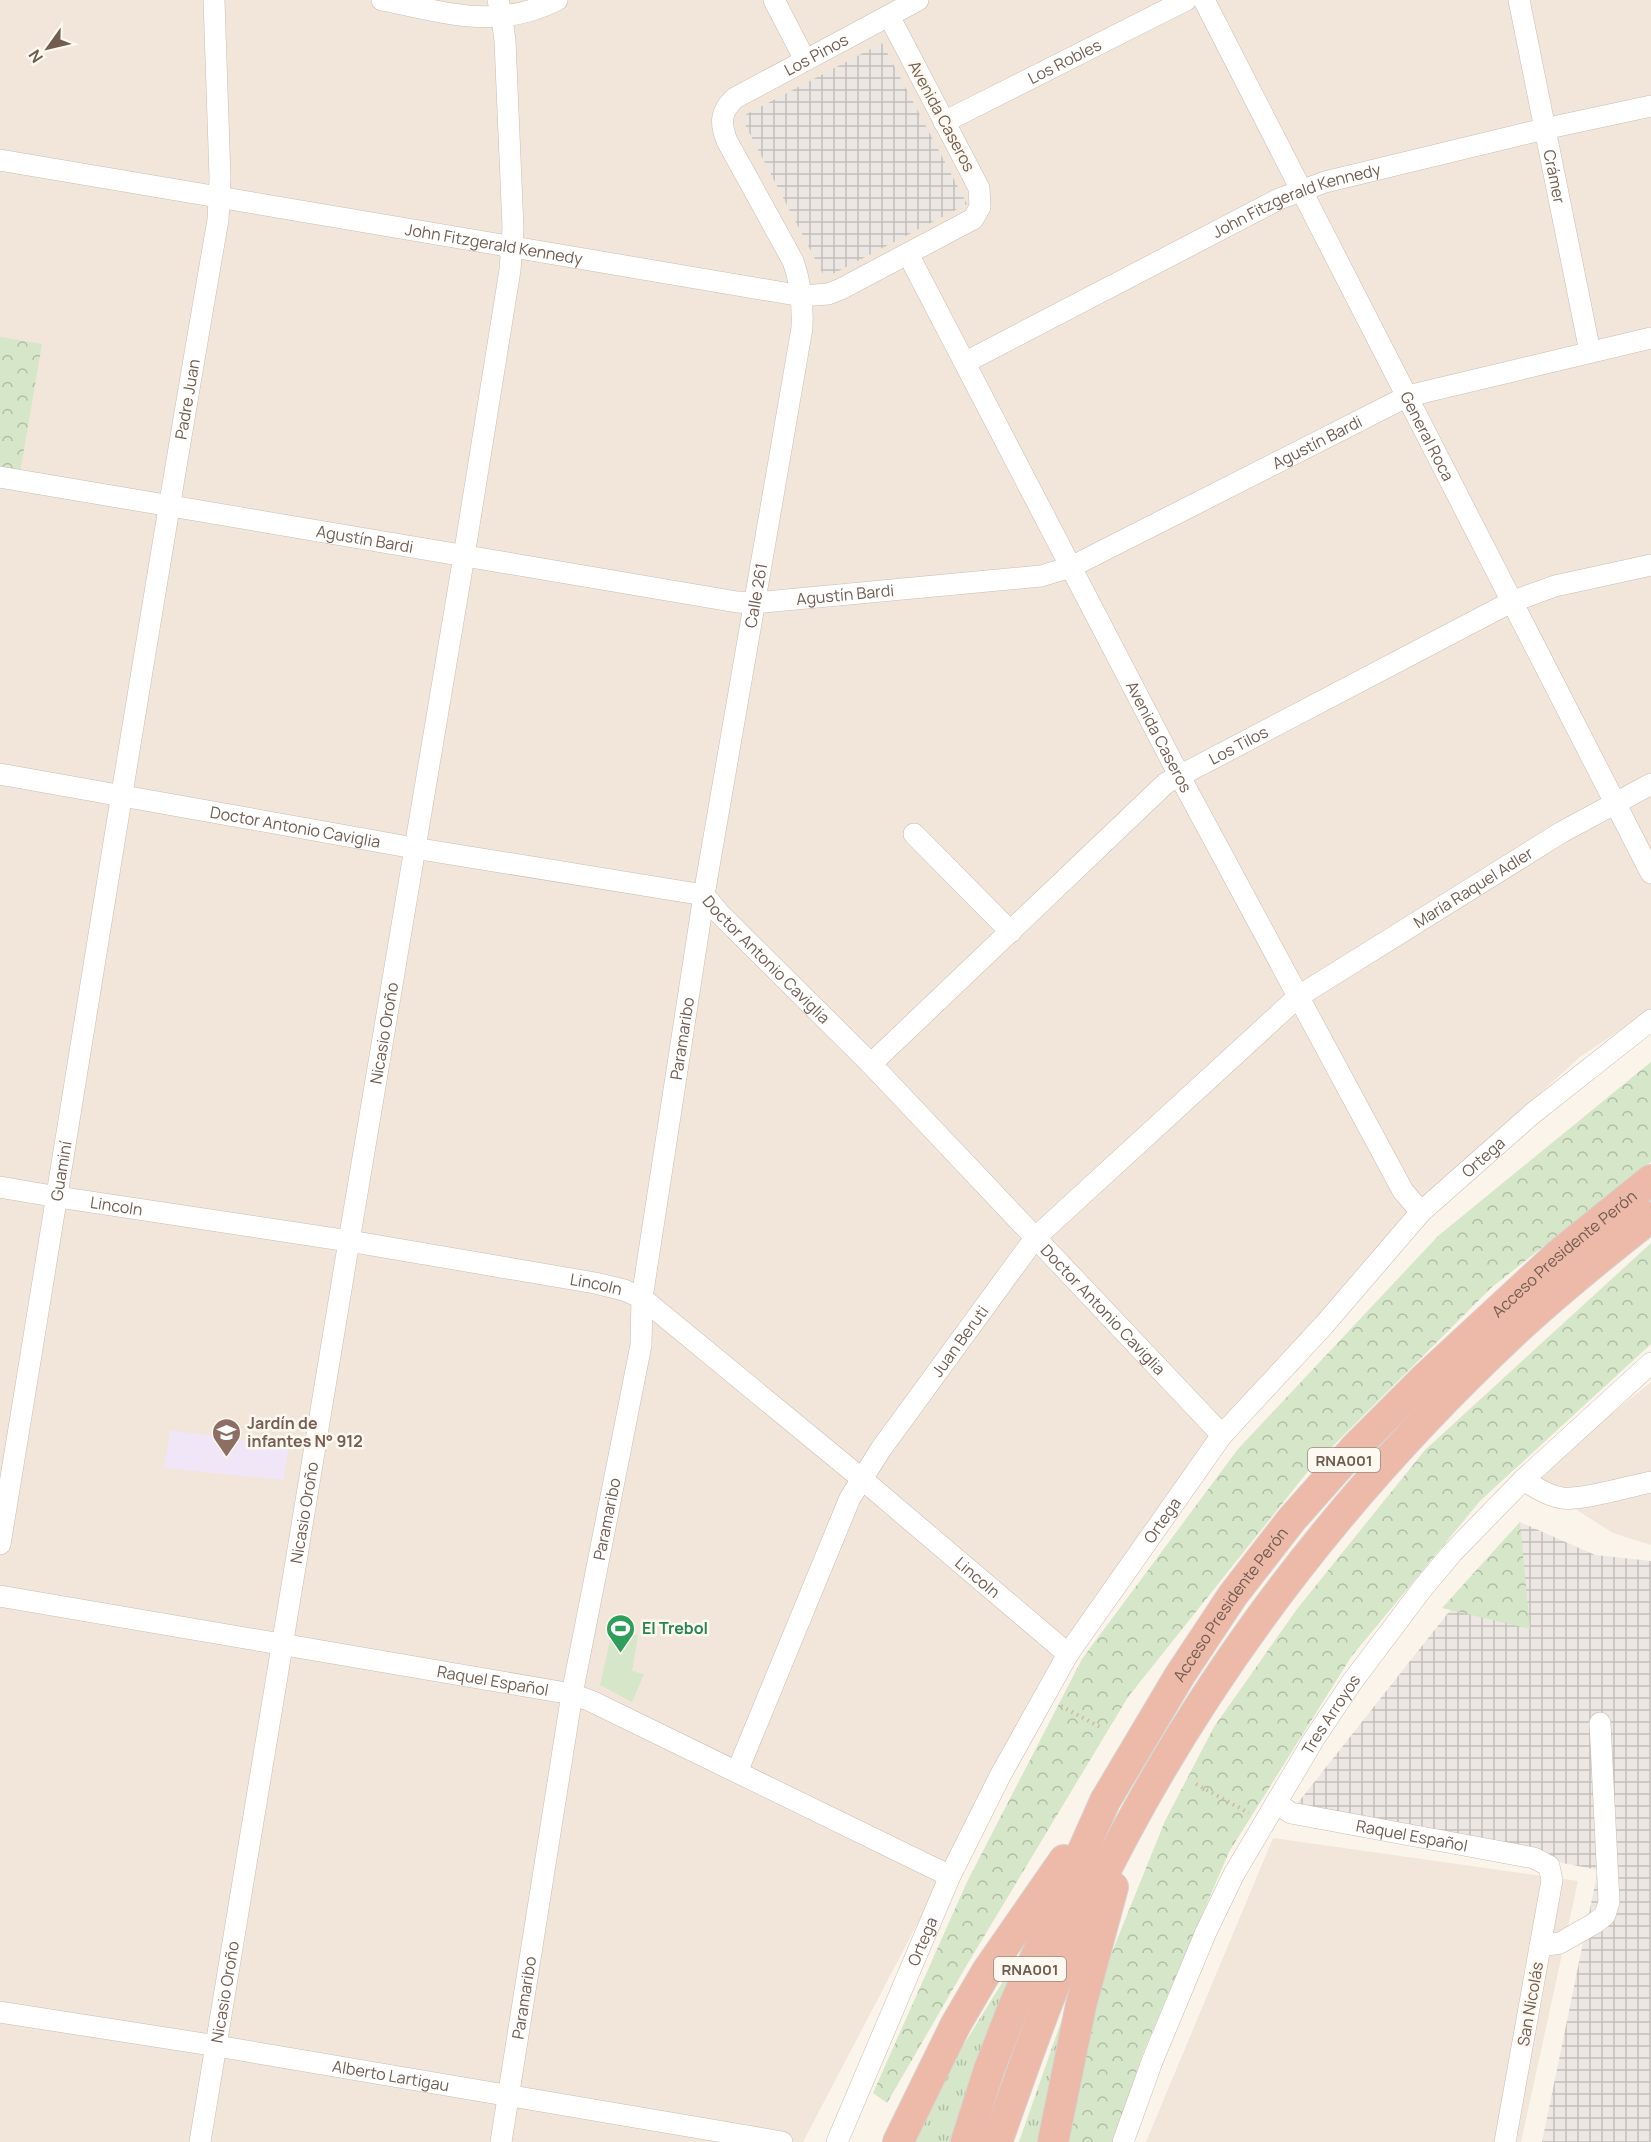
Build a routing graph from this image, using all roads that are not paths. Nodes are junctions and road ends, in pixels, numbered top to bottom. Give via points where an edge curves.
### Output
1 (214, 0) edge
2 (382, 0) edge
3 (557, 0) edge
4 (774, 0) edge
5 (918, 0) edge
6 (1186, 0) edge
7 (1204, 0) edge
8 (1519, 0) edge
9 (500, 9) edge
10 (889, 16) junction
11 (805, 60) junction
12 (1651, 106) edge
13 (944, 122) junction
14 (1544, 129) junction
15 (0, 160) edge
16 (1301, 190) junction
17 (220, 197) junction
18 (973, 219) joint
19 (512, 247) junction
20 (908, 254) junction
21 (802, 296) junction
22 (1651, 338) edge
23 (1590, 352) junction
24 (966, 362) junction
25 (1408, 396) junction
26 (0, 477) edge
27 (168, 504) junction
28 (464, 556) junction
29 (1651, 565) edge
30 (1071, 567) junction
31 (1511, 602) junction
32 (754, 603) junction
33 (0, 774) edge
34 (1179, 775) junction
35 (1651, 784) edge
36 (120, 796) junction
37 (1615, 802) junction
38 (914, 834) dead end
39 (414, 848) junction
40 (1651, 873) edge
41 (704, 895) junction
42 (1011, 932) junction
43 (1299, 996) junction
44 (1651, 1020) edge
45 (871, 1064) junction
46 (1651, 1180) edge
47 (0, 1187) edge
48 (57, 1197) junction
49 (1421, 1212) junction
50 (1651, 1217) edge
51 (1035, 1238) junction
52 (349, 1241) junction
53 (642, 1298) junction
54 (1651, 1364) edge
55 (1222, 1435) junction
56 (862, 1479) junction
57 (1523, 1480) junction
58 (1651, 1482) edge
59 (0, 1544) edge
60 (0, 1596) edge
61 (283, 1644) junction
62 (1068, 1654) junction
63 (572, 1694) junction
64 (1600, 1723) dead end
65 (737, 1772) junction
66 (1105, 1801) junction
67 (1276, 1803) junction
68 (1140, 1804) junction
69 (1549, 1866) joint
70 (950, 1876) junction
71 (1540, 1946) junction
72 (0, 2012) edge
73 (217, 2046) junction
74 (509, 2096) junction
75 (200, 2142) edge
76 (501, 2142) edge
77 (782, 2142) edge
78 (837, 2142) edge
79 (898, 2142) edge
80 (966, 2142) edge
81 (997, 2142) edge
82 (1053, 2142) edge
83 (1123, 2142) edge
84 (1505, 2142) edge

1 - 17 street, Padre Juan
2 - 9 street via 475,17
3 - 9 street via 525,13
4 - 11 street
5 - 10 street, Los Pinos
6 - 13 street, Los Robles
7 - 16 street, General Roca
8 - 14 street, Crámer
9 - 19 street, Nicasio Oroño
10 - 11 street, Los Pinos
10 - 13 street, Avenida Caseros
11 - 21 street, Los Pinos via 735,98 721,116 727,141 793,261
12 - 14 street, John Fitzgerald Kennedy
13 - 18 street, Avenida Caseros via 979,188 980,207
14 - 16 street, John Fitzgerald Kennedy
14 - 23 street, Crámer
15 - 17 street, John Fitzgerald Kennedy
16 - 24 street, John Fitzgerald Kennedy
16 - 25 street, General Roca
17 - 19 street, John Fitzgerald Kennedy
17 - 27 street, Padre Juan
18 - 20 street, John Fitzgerald Kennedy
19 - 21 street, John Fitzgerald Kennedy
19 - 28 street, Nicasio Oroño
20 - 21 street, John Fitzgerald Kennedy via 842,289
20 - 24 street, Avenida Caseros
21 - 32 street, Calle 261 via 802,328
22 - 23 street, Agustín Bardi
23 - 25 street, Agustín Bardi
24 - 30 street, Avenida Caseros
25 - 30 street, Agustín Bardi
25 - 31 street, General Roca
26 - 27 street, Agustín Bardi
27 - 28 street, Agustín Bardi
27 - 36 street, Padre Juan
28 - 32 street, Agustín Bardi
28 - 39 street, Nicasio Oroño
29 - 31 street, Los Tilos via 1555,586
30 - 32 street, Agustín Bardi via 1041,576
30 - 34 street, Avenida Caseros
31 - 34 street, Los Tilos
31 - 37 street, General Roca
32 - 41 street, Calle 261
33 - 36 street, Doctor Antonio Caviglia
34 - 42 street, Los Tilos via 1166,783
34 - 43 street, Avenida Caseros
35 - 37 street, María Raquel Adler
36 - 39 street, Doctor Antonio Caviglia
36 - 48 street, Guaminí
37 - 40 street, General Roca
37 - 43 street, María Raquel Adler
38 - 42 street
39 - 41 street, Doctor Antonio Caviglia
39 - 52 street, Nicasio Oroño
41 - 45 street, Doctor Antonio Caviglia
41 - 53 street, Paramaribo
42 - 45 street, Los Tilos
43 - 49 street, Avenida Caseros via 1403,1191
43 - 51 street, Juan Beruti
44 - 49 street, Ortega via 1564,1087
45 - 51 street, Doctor Antonio Caviglia
46 - 66 highway, Acceso Presidente Perón / RNA001 via 1558,1255 1433,1371 1355,1448 1292,1519 1203,1640
47 - 48 street, Lincoln
48 - 52 street, Lincoln
48 - 59 street, Guaminí
49 - 55 street, Ortega
50 - 68 highway, Acceso Presidente Perón / RNA001 via 1514,1332 1380,1469 1320,1538 1230,1660
51 - 55 street, Doctor Antonio Caviglia
51 - 56 street, Juan Beruti
52 - 53 street, Lincoln via 596,1283
52 - 61 street, Nicasio Oroño
53 - 56 street, Lincoln
53 - 63 street, Paramaribo via 640,1345
54 - 57 street, Tres Arroyos
55 - 62 street, Ortega
56 - 62 street, Lincoln
56 - 65 street, Juan Beruti via 850,1498
57 - 58 street via 1562,1498
57 - 67 street, Tres Arroyos via 1422,1589 1352,1682
60 - 61 street, Raquel Español
61 - 63 street, Raquel Español
61 - 73 street, Nicasio Oroño
62 - 70 street, Ortega
63 - 65 street, Raquel Español
63 - 74 street, Paramaribo
64 - 71 street via 1609,1902 1605,1915 1595,1923 1560,1943
65 - 70 street, Raquel Español
66 - 79 highway via 987,1971 956,2024
66 - 80 highway, Acceso Presidente Perón / RNA001 via 1013,2008
67 - 69 street, Raquel Español via 1291,1813 1534,1858
67 - 83 street, Tres Arroyos via 1234,1874 1206,1932
68 - 81 highway, Acceso Presidente Perón / RNA001 via 1065,1958
68 - 82 highway via 1081,2005
69 - 71 street, San Nicolás via 1552,1880
70 - 78 street, Ortega
71 - 84 street, San Nicolás
72 - 73 street, Alberto Lartigau
73 - 74 street, Alberto Lartigau
73 - 75 street, Nicasio Oroño
74 - 76 street, Paramaribo
74 - 77 street, Alberto Lartigau

